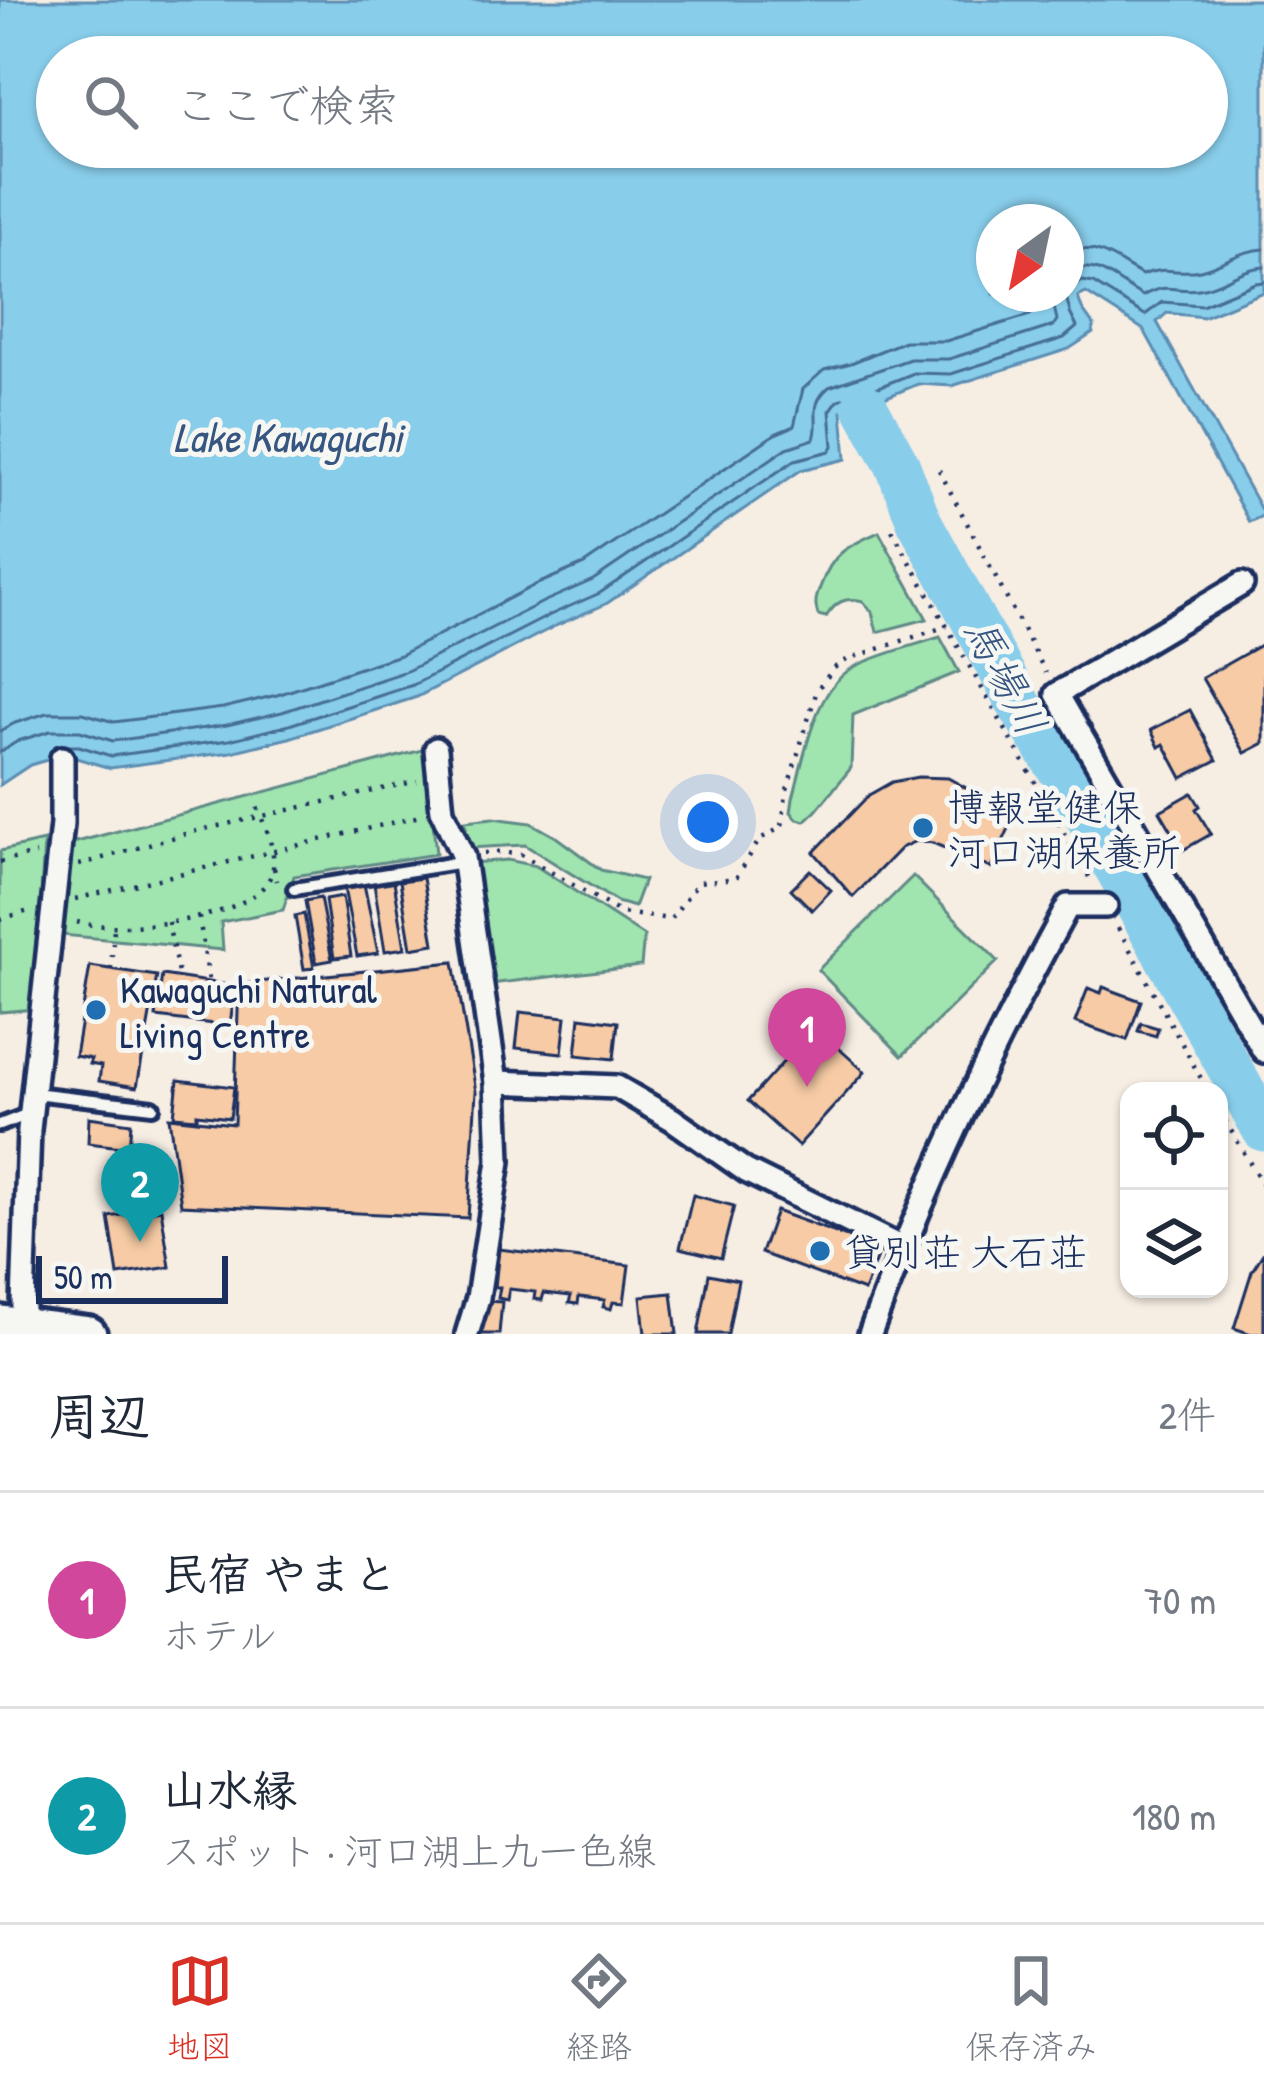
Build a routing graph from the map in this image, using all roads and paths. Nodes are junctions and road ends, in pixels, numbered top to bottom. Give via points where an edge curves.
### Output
1 (939, 470) dead end
2 (892, 530) dead end
3 (1242, 584) dead end
4 (946, 626) junction
5 (1057, 694) junction
6 (436, 749) dead end
7 (62, 758) dead end
8 (438, 776) junction
9 (255, 802) dead end
10 (442, 811) junction
11 (262, 818) junction
12 (59, 849) junction
13 (272, 850) junction
14 (463, 860) junction
15 (0, 862) edge
16 (56, 872) junction
17 (294, 889) dead end
18 (1106, 906) junction
19 (52, 909) junction
20 (199, 916) junction
21 (168, 922) junction
22 (114, 928) junction
23 (111, 969) dead end
24 (179, 979) dead end
25 (209, 982) dead end
26 (1264, 1051) edge
27 (496, 1082) junction
28 (1203, 1082) edge
29 (32, 1103) junction
30 (153, 1108) dead end
31 (0, 1125) edge
32 (1228, 1125) edge
33 (1264, 1187) edge
34 (902, 1248) junction
35 (15, 1328) edge
36 (89, 1334) edge
37 (467, 1334) edge
38 (870, 1334) edge

1 - 5 path
2 - 4 path
3 - 5 street
4 - 14 path via 834,668 810,712 782,827 760,839 736,878 698,882 670,919 621,914 522,855
4 - 18 path
5 - 26 street
6 - 8 street
7 - 12 street
8 - 10 street
8 - 11 path
9 - 11 path
10 - 13 path
10 - 14 street
11 - 13 path
11 - 16 path
12 - 15 path
12 - 16 street
13 - 19 path
13 - 20 path via 274,868 258,895
14 - 17 lane
14 - 27 street
16 - 19 street
18 - 28 path
18 - 34 street via 1068,906
19 - 22 path
19 - 29 street
20 - 21 path
20 - 25 path
21 - 22 path
21 - 24 path
22 - 23 path
27 - 34 street via 617,1087 746,1171
27 - 37 street via 499,1161
29 - 30 lane
29 - 31 lane
29 - 35 street
32 - 33 path
34 - 38 street
35 - 36 main road

